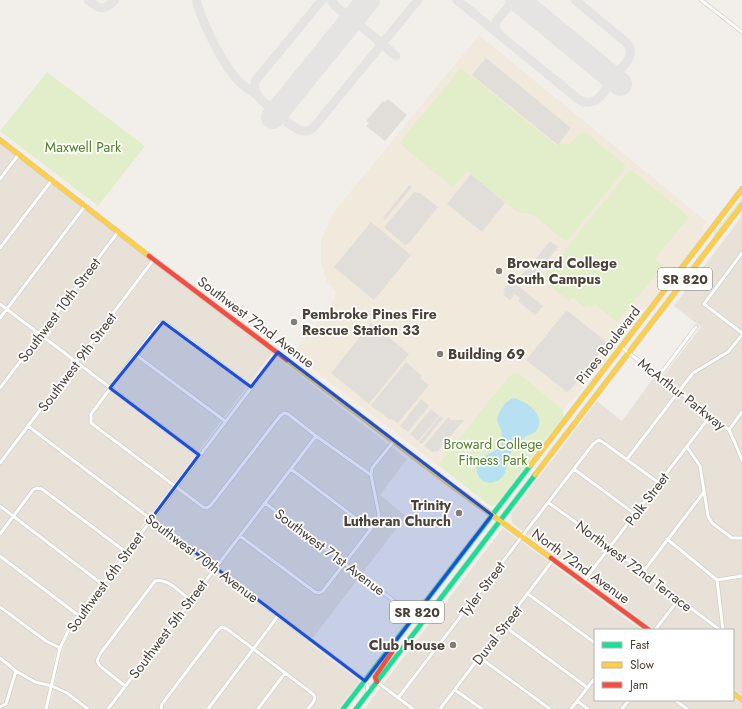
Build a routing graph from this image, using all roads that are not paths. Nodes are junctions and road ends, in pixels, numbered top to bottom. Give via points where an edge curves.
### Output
1 (701, 0) edge
2 (742, 32) edge
3 (0, 140) edge
4 (19, 154) junction
5 (0, 179) edge
6 (52, 180) junction
7 (742, 189) edge
8 (742, 205) edge
9 (85, 206) junction
10 (118, 232) junction
11 (0, 248) edge
12 (742, 253) edge
13 (154, 259) junction
14 (0, 304) edge
15 (7, 309) junction
16 (0, 318) edge
17 (696, 327) dead end
18 (742, 334) edge
19 (40, 335) junction
20 (621, 347) junction
21 (278, 352) junction
22 (629, 353) junction
23 (136, 355) junction
24 (77, 362) junction
25 (659, 376) junction
26 (251, 387) junction
27 (0, 388) edge
28 (110, 388) junction
29 (678, 391) junction
30 (742, 412) edge
31 (570, 413) junction
32 (710, 415) junction
33 (225, 421) junction
34 (574, 424) junction
35 (28, 426) junction
36 (728, 430) junction
37 (316, 436) junction
38 (394, 441) junction
39 (737, 446) junction
40 (686, 447) junction
41 (742, 452) edge
42 (199, 455) junction
43 (627, 459) junction
44 (742, 460) edge
45 (0, 463) edge
46 (291, 469) junction
47 (574, 469) junction
48 (372, 475) junction
49 (659, 483) junction
50 (175, 487) junction
51 (704, 492) junction
52 (549, 502) junction
53 (265, 503) junction
54 (0, 506) edge
55 (635, 514) junction
56 (492, 515) junction
57 (13, 516) junction
58 (151, 519) junction
59 (499, 521) junction
60 (370, 529) junction
61 (0, 534) edge
62 (240, 536) junction
63 (521, 537) junction
64 (742, 538) edge
65 (667, 539) junction
66 (610, 547) junction
67 (126, 552) junction
68 (0, 556) edge
69 (553, 560) junction
70 (344, 564) junction
71 (215, 568) junction
72 (643, 572) junction
73 (742, 576) edge
74 (717, 580) junction
75 (583, 582) junction
76 (102, 584) junction
77 (528, 594) junction
78 (430, 595) junction
79 (679, 599) junction
80 (190, 600) junction
81 (0, 607) edge
82 (78, 615) junction
83 (278, 616) junction
84 (414, 616) junction
85 (504, 626) junction
86 (418, 628) junction
87 (648, 629) edge
88 (656, 629) edge
89 (719, 629) edge
90 (723, 629) edge
91 (594, 642) edge
92 (393, 644) junction
93 (60, 648) junction
94 (254, 648) junction
95 (0, 658) edge
96 (479, 658) junction
97 (16, 671) junction
98 (286, 673) junction
99 (594, 679) edge
100 (365, 681) junction
101 (377, 682) junction
102 (52, 686) junction
103 (125, 686) junction
104 (587, 688) junction
105 (455, 690) junction
106 (369, 693) junction
107 (734, 694) edge
108 (398, 698) junction
109 (742, 700) edge
110 (577, 701) junction
111 (628, 701) edge
112 (676, 701) edge
113 (1, 707) edge
114 (46, 709) edge
115 (88, 709) edge
116 (108, 709) edge
117 (161, 709) edge
118 (208, 709) edge
119 (258, 709) edge
120 (308, 709) edge
121 (343, 709) edge
122 (356, 709) edge
123 (414, 709) edge
124 (440, 709) edge
125 (482, 709) edge
126 (550, 709) edge
127 (571, 709) edge
128 (588, 709) edge
129 (622, 709) edge
130 (687, 709) edge

1 - 2 street
3 - 4 main road, Southwest 72nd Avenue
4 - 5 street
4 - 6 main road, Southwest 72nd Avenue
6 - 9 main road, Southwest 72nd Avenue
6 - 11 street
7 - 20 main road, Pines Boulevard / SR 820
8 - 22 main road, Pines Boulevard / SR 820
9 - 10 main road, Southwest 72nd Avenue
9 - 15 street
10 - 13 main road, Southwest 72nd Avenue
10 - 19 street, Southwest 10th Street
12 - 18 street via 704,304
13 - 21 main road, Southwest 72nd Avenue
13 - 24 street, Southwest 9th Street
14 - 15 street
15 - 16 street
15 - 19 street
17 - 25 street
18 - 29 street via 728,352 693,373
19 - 24 street
19 - 27 street, Southwest 10th Street
20 - 22 street, McArthur Parkway
20 - 31 main road, Pines Boulevard / SR 820
21 - 26 street, Southwest 6th Street
21 - 38 main road, Southwest 72nd Avenue
22 - 25 street, McArthur Parkway
22 - 34 main road, Pines Boulevard / SR 820
23 - 26 street via 163,322
23 - 28 street
23 - 33 street
24 - 28 street
24 - 35 street, Southwest 9th Street
25 - 29 street, McArthur Parkway
26 - 33 street, Southwest 6th Street
28 - 42 street
28 - 50 street via 91,414 91,423
29 - 32 street, McArthur Parkway
29 - 43 street
30 - 36 street
31 - 34 main road
31 - 56 main road, Pines Boulevard / SR 820
32 - 36 street, McArthur Parkway
32 - 40 street, Polk Street
33 - 42 street, Southwest 6th Street
34 - 59 main road, Pines Boulevard / SR 820
35 - 45 street, Southwest 9th Street
35 - 58 street, Southwest 70th Avenue
36 - 39 street, McArthur Parkway
37 - 46 street, Southwest 5th Street
37 - 48 street
37 - 50 street via 284,413 211,506 203,507
38 - 48 street via 372,468
38 - 56 main road, Southwest 72nd Avenue
39 - 41 street, McArthur Parkway
39 - 44 street, McArthur Parkway
40 - 49 street, Polk Street
40 - 51 street via 700,466
42 - 50 street, Southwest 6th Street
43 - 47 street, Tyler Street via 598,440
43 - 49 street
46 - 53 street, Southwest 5th Street
46 - 60 street
47 - 52 street, Tyler Street
47 - 55 street
48 - 60 street via 379,514
49 - 55 street, Polk Street
50 - 58 street, Southwest 6th Street
51 - 64 street via 708,516 712,523 732,538
51 - 65 street
52 - 63 street, Tyler Street
52 - 66 street, Northwest 72nd Terrace
53 - 62 street, Southwest 5th Street
53 - 70 street, Southwest 71st Avenue
54 - 57 street
55 - 66 street, Polk Street
56 - 59 main road, Southwest 72nd Avenue
56 - 78 main road, SR 820
57 - 61 street
57 - 67 street via 33,490 42,489
57 - 76 street
58 - 67 street, Southwest 6th Street
58 - 71 street, Southwest 70th Avenue
59 - 63 main road, North 72nd Avenue
59 - 86 main road, SR 820
60 - 70 street
62 - 70 street via 315,592 323,591
62 - 71 street, Southwest 5th Street
63 - 69 main road, North 72nd Avenue
63 - 108 street, Tyler Street
65 - 72 street
65 - 74 street
66 - 72 street, Northwest 72nd Terrace
66 - 75 street, Polk Street
67 - 76 street, Southwest 6th Street
68 - 82 street
69 - 75 main road, North 72nd Avenue
69 - 77 street, Duval Street
70 - 84 street, Southwest 71st Avenue
71 - 80 street, Southwest 5th Street
71 - 83 street, Southwest 70th Avenue
72 - 79 street, Northwest 72nd Terrace
73 - 74 street
74 - 90 street
75 - 87 main road, North 72nd Avenue
76 - 82 street, Southwest 6th Street
77 - 85 street, Duval Street
77 - 91 street
78 - 84 main road, SR 820
78 - 86 main road via 433,598 432,604 416,625
79 - 88 street
79 - 89 street, Northwest 72nd Terrace
80 - 103 street, Southwest 5th Street
80 - 103 street via 165,581 155,581 97,661
81 - 93 street via 46,641
82 - 93 street, Southwest 6th Street
83 - 94 street
83 - 100 street, Southwest 70th Avenue
84 - 92 main road, SR 820
85 - 96 street, Duval Street
85 - 104 street
86 - 101 main road, SR 820
92 - 100 main road, SR 820
92 - 101 main road via 392,652 375,677
93 - 102 street, Southwest 6th Street
94 - 98 street
94 - 117 street via 222,627 162,704
94 - 118 street
95 - 97 street
96 - 105 street, Duval Street
96 - 126 street
97 - 102 street via 35,682
97 - 113 street via 6,704
98 - 119 street
98 - 120 street via 315,697
99 - 104 street
100 - 106 street
100 - 121 main road, SR 820
101 - 106 main road, SR 820
101 - 108 street
102 - 114 street, Southwest 6th Street
102 - 115 street
103 - 116 street, Southwest 5th Street
104 - 110 street
105 - 124 street, Duval Street
105 - 125 street
106 - 122 main road, SR 820
107 - 109 main road
108 - 123 street
110 - 127 street
110 - 128 street
111 - 129 street
112 - 130 street

